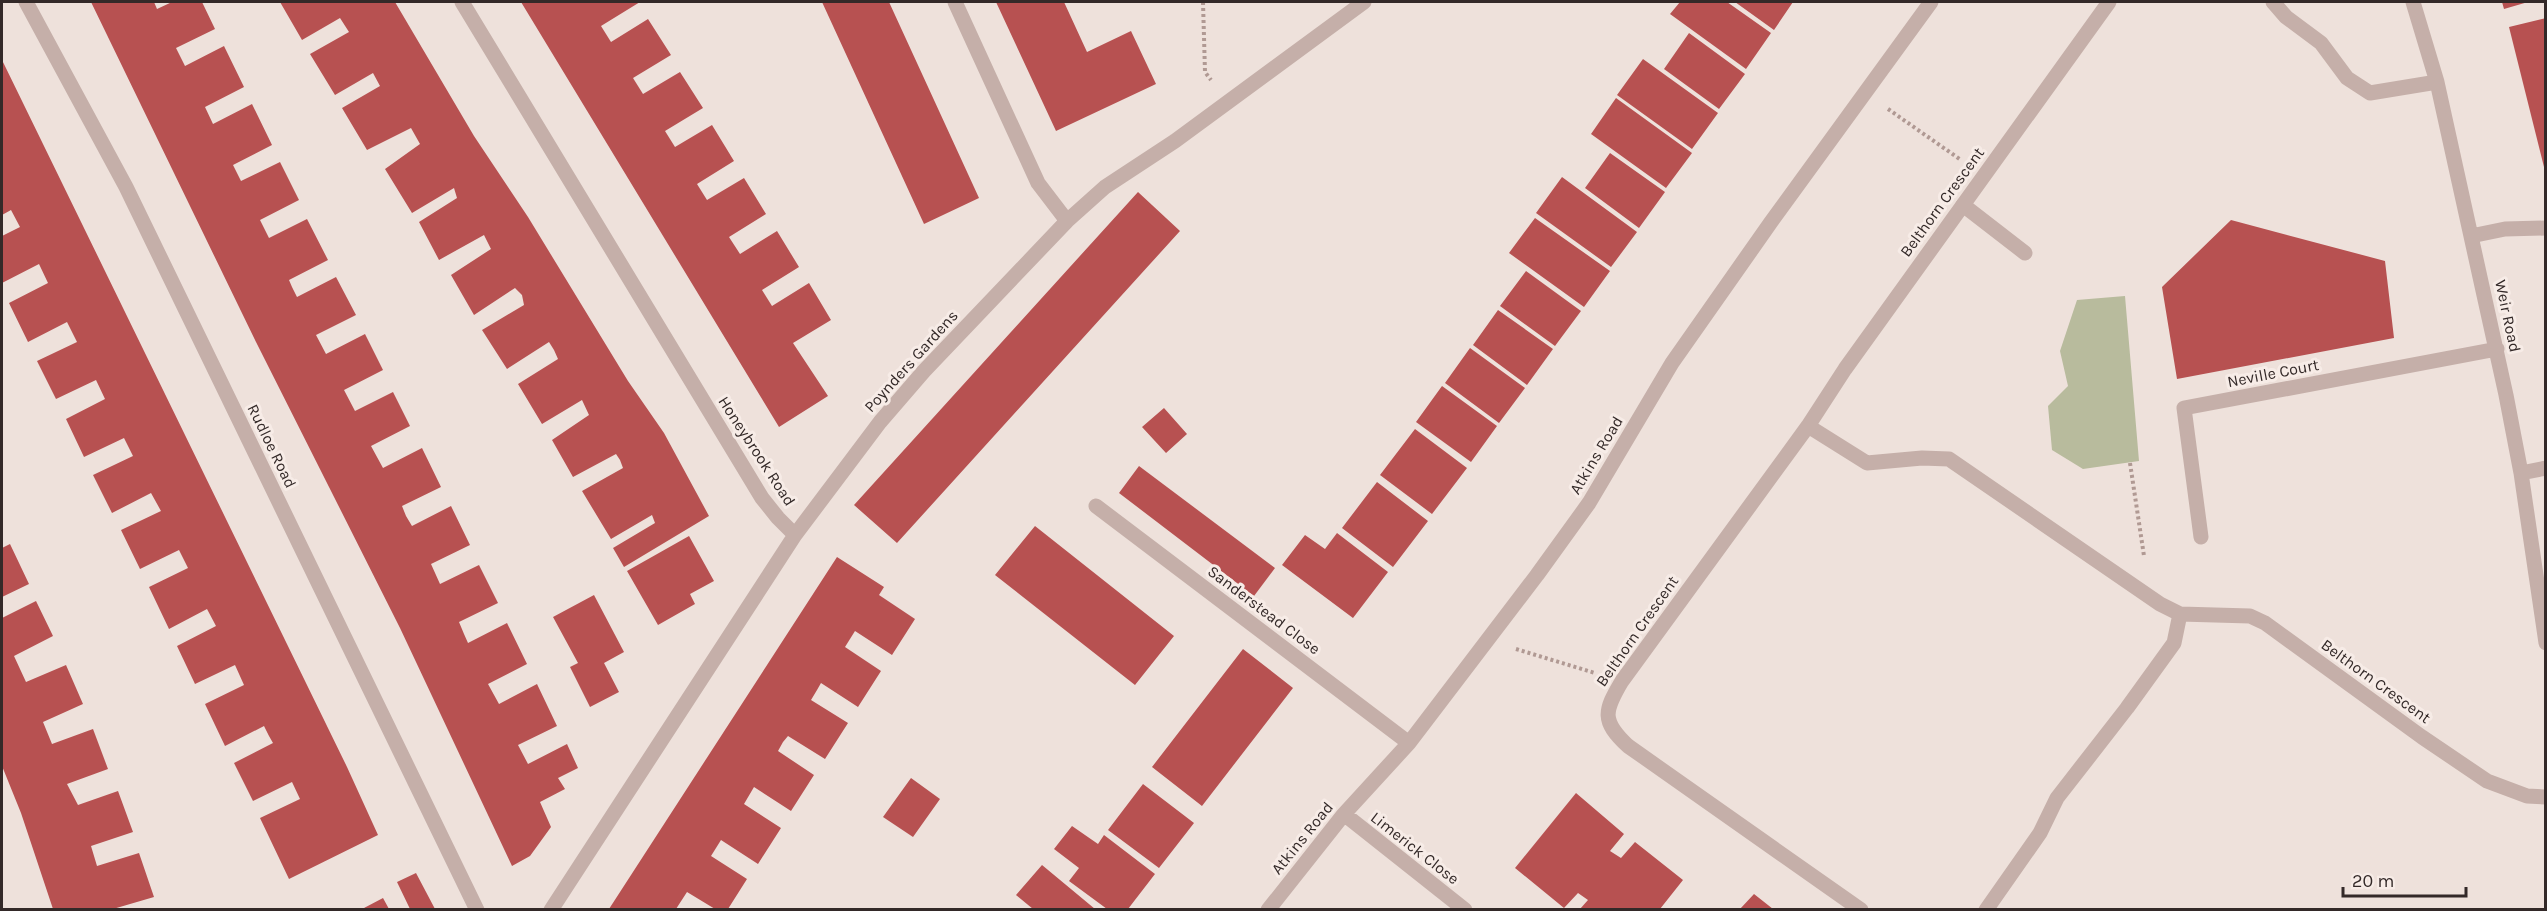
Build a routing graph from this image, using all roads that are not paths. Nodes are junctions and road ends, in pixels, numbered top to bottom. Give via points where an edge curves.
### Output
1 (26, 2) edge
2 (462, 2) edge
3 (955, 2) edge
4 (1364, 2) edge
5 (1931, 2) edge
6 (2109, 2) edge
7 (2273, 2) edge
8 (2413, 2) edge
9 (2437, 82) junction
10 (1963, 205) junction
11 (1066, 221) junction
12 (2546, 228) edge
13 (2471, 236) junction
14 (2025, 253) dead end
15 (2497, 349) junction
16 (1808, 426) junction
17 (2546, 468) edge
18 (2521, 473) junction
19 (1096, 506) dead end
20 (795, 535) junction
21 (2201, 537) dead end
22 (2180, 614) junction
23 (2546, 643) edge
24 (1409, 742) junction
25 (2546, 796) edge
26 (1344, 814) junction
27 (477, 909) edge
28 (551, 909) edge
29 (1268, 909) edge
30 (1465, 909) edge
31 (1861, 909) edge
32 (1986, 909) edge

1 - 27 street, Rudloe Road via 126,187
2 - 20 street, Honeybrook Road via 762,498
3 - 11 street via 1038,183
4 - 11 street, Poynders Gardens via 1105,188
5 - 24 street, Atkins Road via 1679,354 1588,503
6 - 10 street, Belthorn Crescent
7 - 9 street via 2321,43 2347,78 2370,93
8 - 9 street, Weir Road
9 - 13 street, Weir Road
10 - 14 street
10 - 16 street, Belthorn Crescent
11 - 20 street, Poynders Gardens via 917,379
12 - 13 street via 2505,229
13 - 15 street, Weir Road
15 - 18 street, Weir Road
15 - 21 street, Neville Court via 2184,408
16 - 22 street, Belthorn Crescent via 1867,463 1949,459
16 - 31 street, Belthorn Crescent via 1622,681 1608,705 1608,721 1628,746
17 - 18 street
18 - 23 street, Weir Road
19 - 24 street, Sanderstead Close
20 - 28 street
22 - 25 street, Belthorn Crescent via 2250,616 2265,623 2487,781 2527,796
22 - 32 street via 2174,643 2057,798 2040,833
24 - 26 street, Atkins Road
26 - 29 street, Atkins Road
26 - 30 street, Limerick Close

